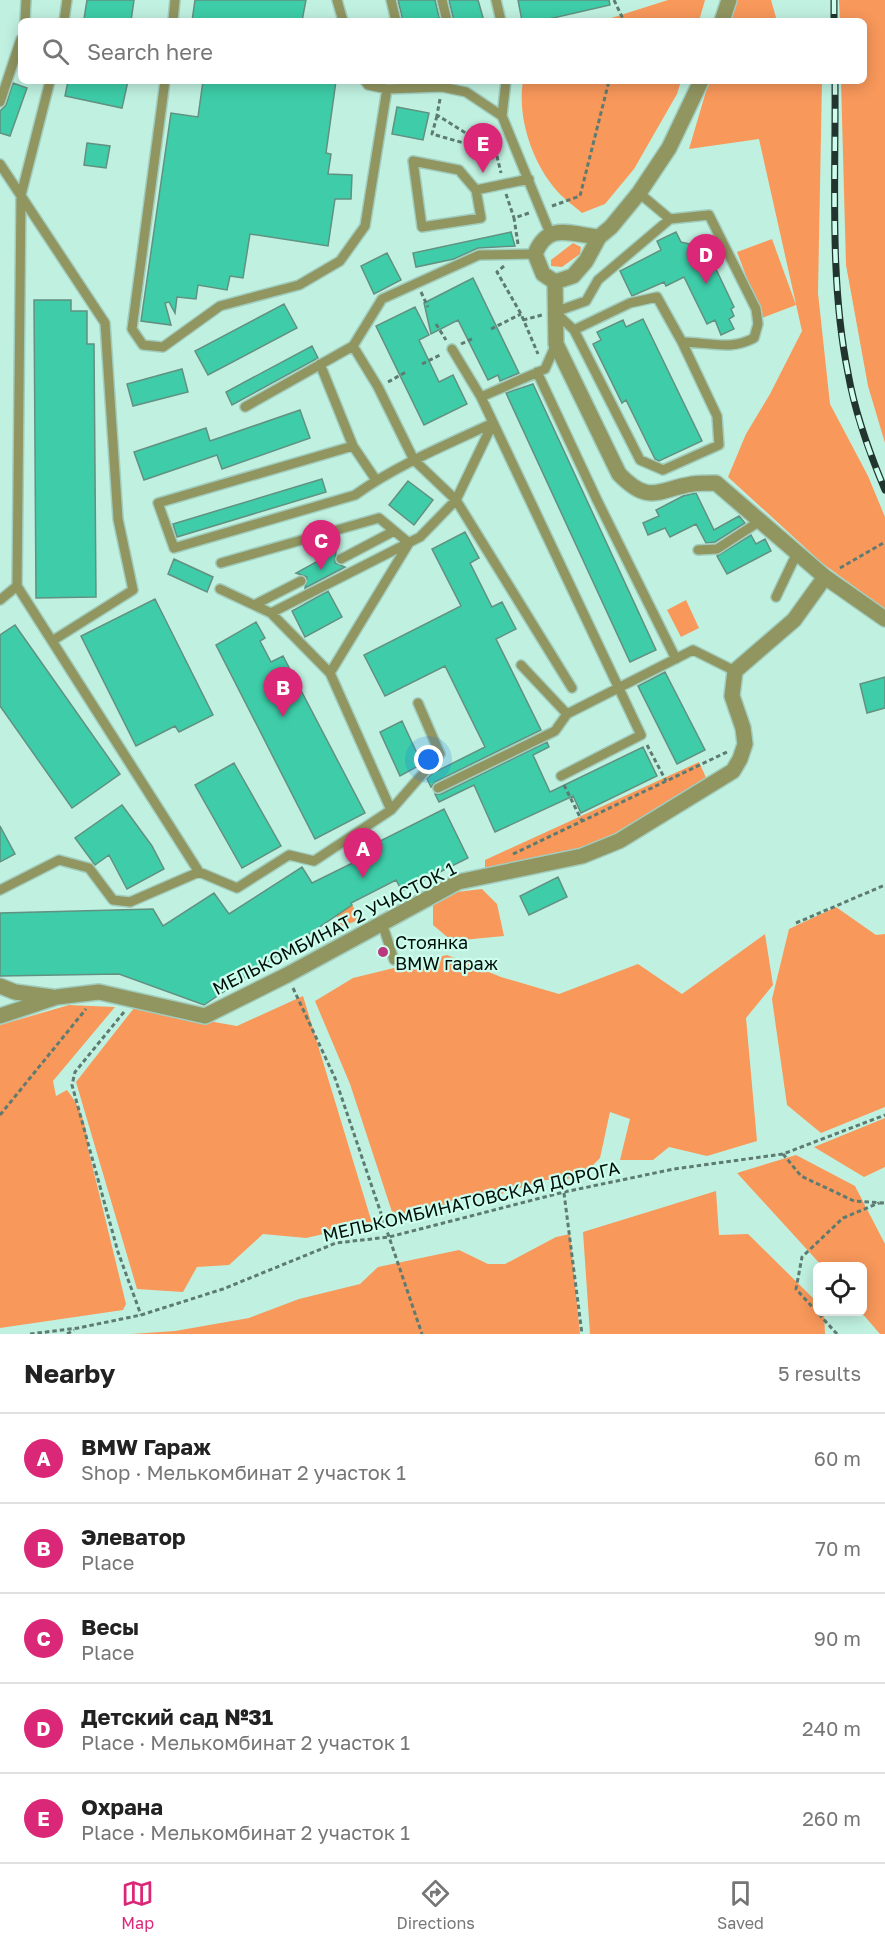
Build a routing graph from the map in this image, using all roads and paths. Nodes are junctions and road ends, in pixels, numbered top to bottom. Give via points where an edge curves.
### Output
1 (26, 0) edge
2 (67, 0) edge
3 (175, 0) edge
4 (337, 0) edge
5 (391, 0) edge
6 (442, 0) edge
7 (496, 0) edge
8 (614, 0) edge
9 (729, 0) edge
10 (25, 18) edge
11 (64, 18) edge
12 (172, 18) edge
13 (342, 18) edge
14 (395, 18) edge
15 (446, 18) edge
16 (500, 18) edge
17 (623, 18) edge
18 (723, 18) edge
19 (18, 48) edge
20 (49, 84) edge
21 (165, 84) edge
22 (367, 84) edge
23 (412, 84) edge
24 (464, 84) edge
25 (506, 84) edge
26 (700, 84) edge
27 (442, 87) junction
28 (387, 89) junction
29 (466, 92) junction
30 (0, 102) edge
31 (437, 115) junction
32 (502, 116) junction
33 (496, 152) junction
34 (0, 164) edge
35 (529, 179) junction
36 (503, 183) junction
37 (476, 190) junction
38 (639, 193) junction
39 (21, 195) junction
40 (514, 218) dead end
41 (670, 219) junction
42 (550, 233) junction
43 (599, 237) junction
44 (535, 254) junction
45 (555, 282) junction
46 (555, 312) junction
47 (521, 314) dead end
48 (436, 324) dead end
49 (491, 329) dead end
50 (574, 330) junction
51 (682, 342) junction
52 (556, 344) junction
53 (353, 346) junction
54 (452, 349) joint
55 (320, 364) junction
56 (406, 372) dead end
57 (537, 372) junction
58 (378, 387) junction
59 (481, 397) junction
60 (245, 407) dead end
61 (493, 423) junction
62 (353, 446) junction
63 (414, 460) junction
64 (376, 480) junction
65 (456, 500) junction
66 (760, 521) junction
67 (394, 531) junction
68 (885, 542) edge
69 (409, 543) junction
70 (698, 550) dead end
71 (797, 553) junction
72 (341, 559) dead end
73 (221, 563) dead end
74 (825, 577) junction
75 (301, 581) dead end
76 (17, 586) junction
77 (220, 590) dead end
78 (776, 597) dead end
79 (0, 600) edge
80 (254, 605) junction
81 (271, 613) junction
82 (885, 619) edge
83 (52, 641) junction
84 (676, 659) junction
85 (522, 665) dead end
86 (735, 671) junction
87 (330, 673) junction
88 (619, 687) junction
89 (572, 688) dead end
90 (418, 704) dead end
91 (567, 714) junction
92 (641, 735) junction
93 (745, 744) junction
94 (561, 777) joint
95 (666, 781) junction
96 (438, 788) dead end
97 (391, 810) junction
98 (582, 821) junction
99 (508, 856) dead end
100 (199, 872) junction
101 (885, 885) edge
102 (0, 890) edge
103 (382, 922) junction
104 (796, 923) dead end
105 (394, 960) dead end
106 (287, 975) junction
107 (0, 986) edge
108 (99, 992) junction
109 (57, 997) junction
110 (134, 1000) junction
111 (0, 1016) edge
112 (0, 1115) edge
113 (885, 1115) edge
114 (783, 1154) junction
115 (564, 1192) junction
116 (879, 1203) junction
117 (885, 1203) edge
118 (389, 1237) junction
119 (141, 1315) junction
120 (78, 1328) junction
121 (30, 1334) edge
122 (67, 1334) edge
123 (422, 1334) edge
124 (582, 1334) edge
125 (837, 1334) edge

1 - 10 lane
2 - 11 lane
3 - 12 lane
4 - 13 lane
5 - 14 lane
6 - 15 lane
7 - 16 lane
8 - 17 path
9 - 18 street
19 - 30 lane
20 - 39 lane
21 - 28 lane via 132,329 143,345 163,347 220,306 299,285 340,261 365,226
22 - 28 lane
23 - 27 lane
23 - 28 lane
24 - 29 lane
25 - 32 lane
26 - 38 street via 669,148
27 - 29 lane
27 - 31 path
29 - 32 lane
31 - 33 path
31 - 33 path via 432,134
32 - 35 lane
33 - 36 path
34 - 39 lane
35 - 36 lane
35 - 42 lane
36 - 37 lane
36 - 40 path
37 - 37 lane via 459,170 413,161 422,227 481,218
38 - 41 lane
38 - 43 street
39 - 76 lane
39 - 83 lane via 105,323 118,519 133,590
41 - 46 lane via 598,280 586,301
41 - 51 lane via 709,215 756,309 758,324 754,338 741,345
42 - 43 street
42 - 44 street via 542,239
43 - 45 street via 573,276
44 - 45 street via 543,274
44 - 53 lane via 479,255 382,299
45 - 46 street
46 - 50 lane
46 - 52 street
47 - 49 path
48 - 54 path
50 - 51 lane via 630,303 657,297
50 - 51 lane via 640,460 663,470 719,445 717,416
52 - 57 lane via 545,369
52 - 66 street via 619,474 634,489 654,495 692,484 716,483
53 - 55 lane
53 - 58 lane
54 - 59 lane
55 - 60 lane
55 - 62 lane
56 - 58 path
57 - 59 lane
57 - 84 lane
58 - 63 lane
59 - 61 lane
61 - 63 lane
61 - 65 lane
61 - 88 lane
62 - 64 lane
62 - 64 lane via 158,503 174,548 355,495
63 - 64 lane
63 - 65 lane
65 - 69 lane
65 - 89 lane
66 - 70 lane via 717,549
66 - 71 street
67 - 69 lane
67 - 72 lane
67 - 73 lane via 379,519
68 - 74 path
69 - 81 lane
69 - 87 lane
71 - 74 street
71 - 78 lane
74 - 82 street
74 - 86 street via 794,620
75 - 80 lane
76 - 79 lane
76 - 83 lane
77 - 80 lane
80 - 81 lane
81 - 87 lane
83 - 100 lane
84 - 86 lane via 693,650
84 - 88 lane
85 - 91 lane
86 - 93 street via 732,696
87 - 97 lane
88 - 91 lane
88 - 92 lane
90 - 97 lane via 440,754
91 - 96 lane via 555,731
92 - 94 lane
92 - 95 path
93 - 95 path
93 - 103 street, МЕЛЬКОМБИНАТ 2 УЧАСТОК 1 via 733,771 619,841 582,856 458,882
94 - 98 path
95 - 98 path
97 - 100 lane via 314,861 289,855 237,888
98 - 99 path
100 - 102 lane via 130,902 113,900 89,868 59,860
101 - 104 path
103 - 105 lane
103 - 106 street, МЕЛЬКОМБИНАТ 2 УЧАСТОК 1
106 - 110 street, МЕЛЬКОМБИНАТ 2 УЧАСТОК 1 via 205,1016
106 - 118 path via 335,1078
107 - 109 street via 15,992
108 - 109 street, МЕЛЬКОМБИНАТ 2 УЧАСТОК 1
108 - 110 street, МЕЛЬКОМБИНАТ 2 УЧАСТОК 1
108 - 112 path
109 - 111 street
110 - 119 path via 75,1072 72,1085 118,1252
113 - 114 path, МЕЛЬКОМБИНАТОВСКАЯ ДОРОГА
114 - 115 path, МЕЛЬКОМБИНАТОВСКАЯ ДОРОГА via 674,1169
114 - 116 path via 801,1176 854,1201
115 - 118 path, МЕЛЬКОМБИНАТОВСКАЯ ДОРОГА
115 - 124 path
116 - 117 path
116 - 125 path via 843,1218 802,1257 796,1289
118 - 119 path, МЕЛЬКОМБИНАТОВСКАЯ ДОРОГА via 336,1243 223,1289
118 - 123 path
119 - 120 path, МЕЛЬКОМБИНАТОВСКАЯ ДОРОГА
120 - 121 path, МЕЛЬКОМБИНАТОВСКАЯ ДОРОГА
120 - 122 path

